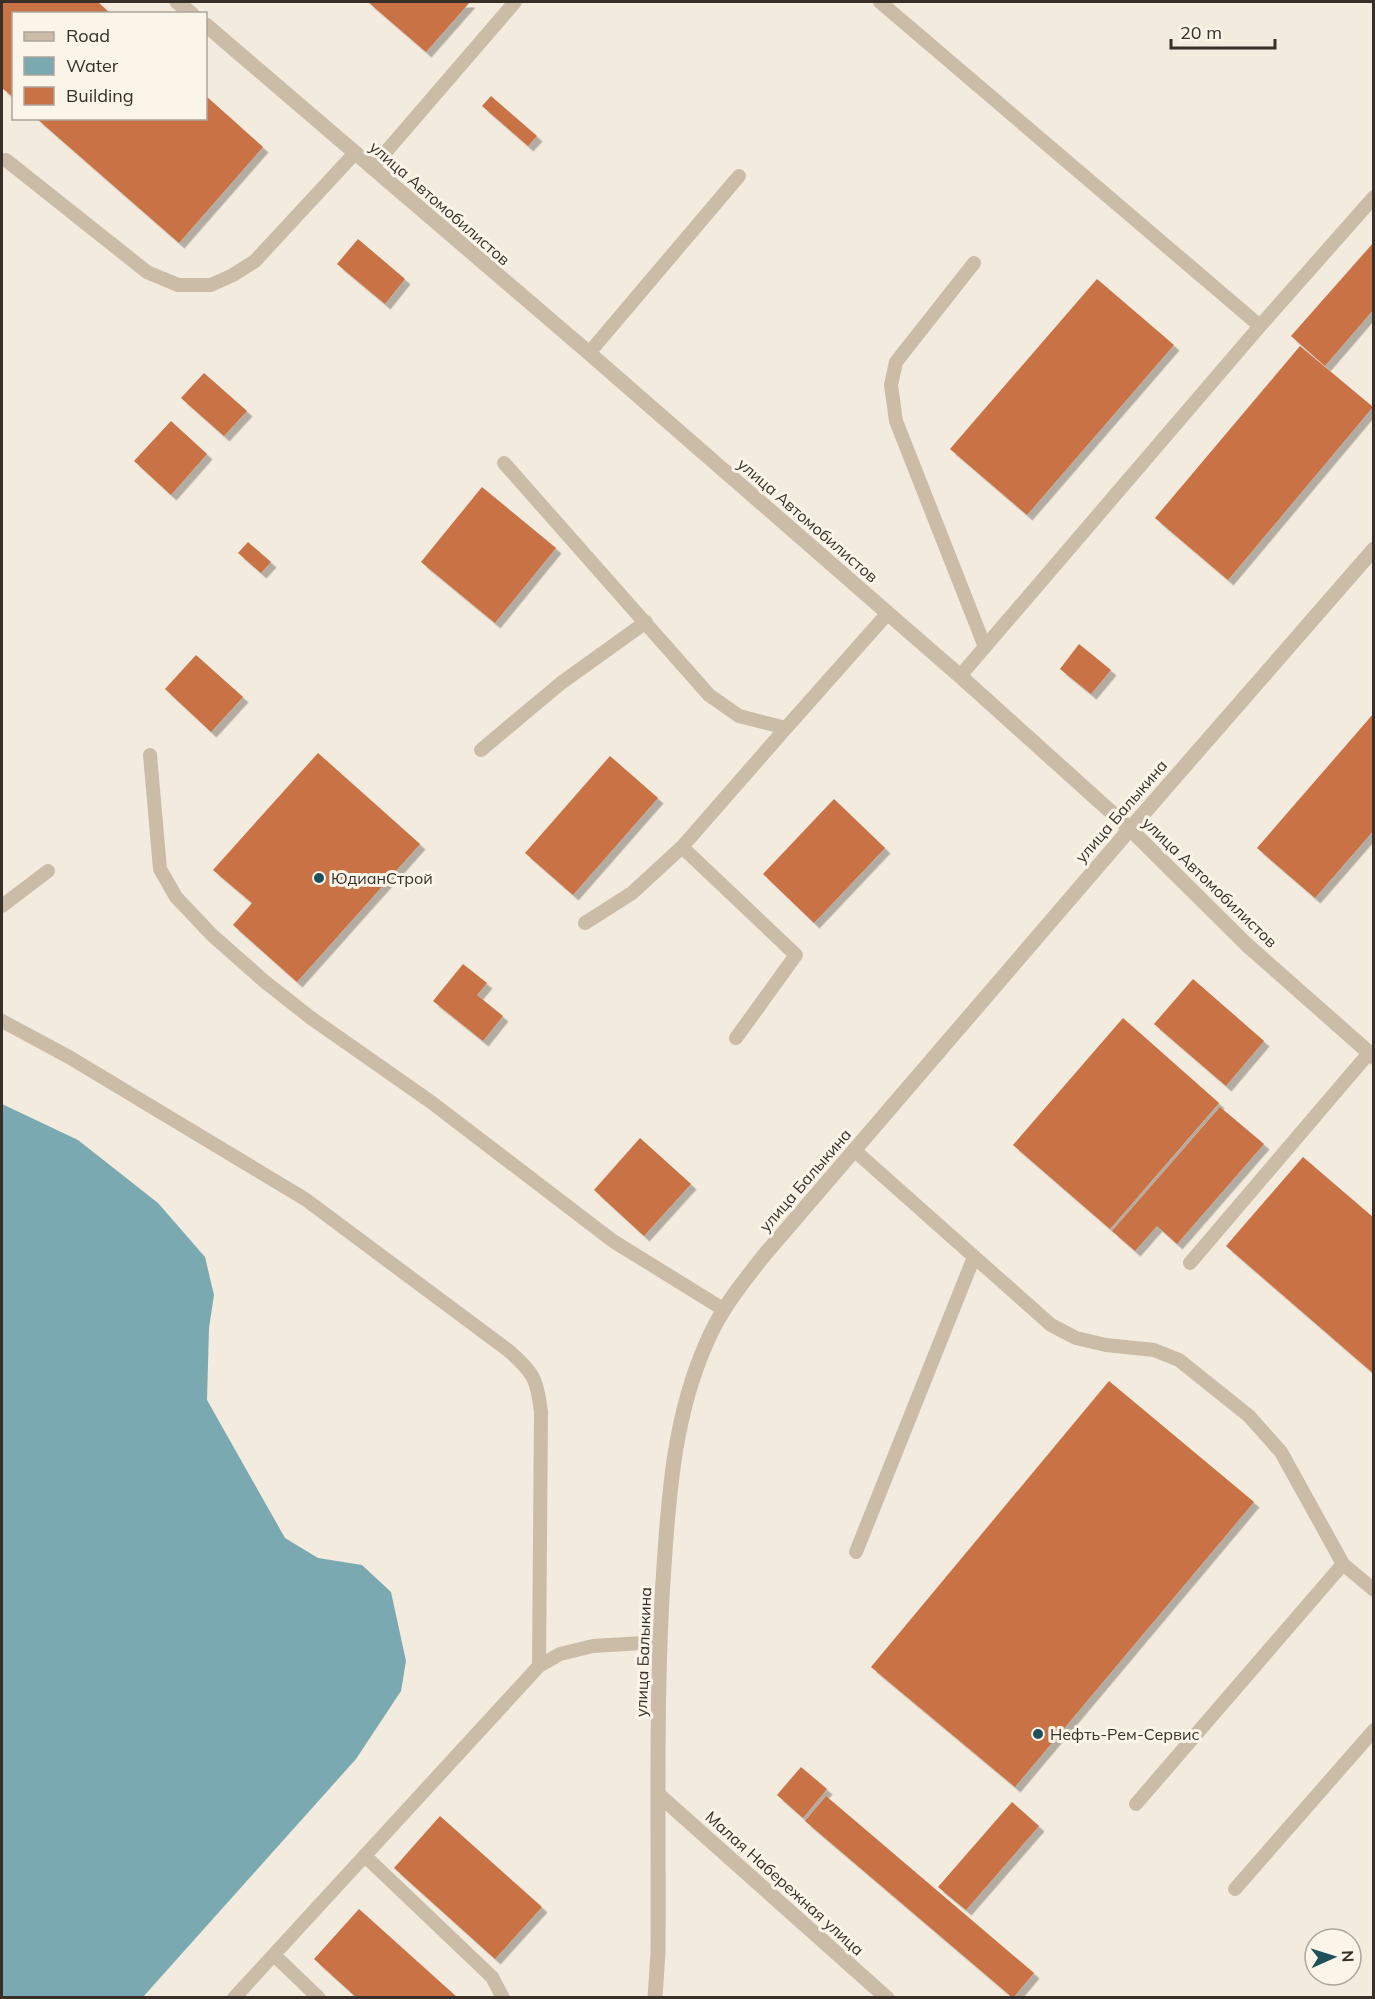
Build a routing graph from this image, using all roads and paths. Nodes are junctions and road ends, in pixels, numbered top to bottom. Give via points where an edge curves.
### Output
1 (177, 2) edge
2 (515, 2) edge
3 (880, 2) edge
4 (190, 12) edge
5 (207, 27) edge
6 (355, 153) junction
7 (6, 160) dead end
8 (372, 168) junction
9 (739, 176) dead end
10 (1374, 197) edge
11 (974, 262) dead end
12 (1260, 326) junction
13 (589, 353) junction
14 (504, 464) dead end
15 (1374, 549) edge
16 (888, 613) junction
17 (646, 622) junction
18 (985, 647) junction
19 (960, 676) junction
20 (786, 728) junction
21 (481, 750) dead end
22 (150, 755) dead end
23 (1130, 829) junction
24 (682, 847) junction
25 (48, 871) dead end
26 (2, 906) edge
27 (585, 923) dead end
28 (2, 1021) edge
29 (736, 1038) dead end
30 (1371, 1055) edge
31 (854, 1150) junction
32 (974, 1257) junction
33 (1190, 1263) dead end
34 (723, 1309) junction
35 (856, 1552) dead end
36 (1343, 1564) junction
37 (1374, 1590) edge
38 (659, 1642) junction
39 (540, 1666) junction
40 (1374, 1730) edge
41 (659, 1795) junction
42 (1136, 1804) dead end
43 (365, 1856) junction
44 (1235, 1889) dead end
45 (274, 1955) junction
46 (234, 1998) edge
47 (320, 1998) edge
48 (503, 1998) edge
49 (655, 1998) edge
50 (887, 1998) edge

1 - 4 street
2 - 8 lane
3 - 12 lane
5 - 6 street, улица Автомобилистов
6 - 7 lane via 255,261 211,285 178,285 147,272
6 - 8 street, улица Автомобилистов
8 - 13 street, улица Автомобилистов
9 - 13 lane
10 - 12 lane
11 - 18 lane via 896,362 891,385 896,421
12 - 18 lane
13 - 16 street, улица Автомобилистов
14 - 17 lane
15 - 23 street, улица Балыкина
16 - 19 street, улица Автомобилистов
16 - 20 lane
17 - 20 lane via 709,695 739,716
17 - 21 lane via 561,683
18 - 19 lane
19 - 23 street, улица Автомобилистов
20 - 24 lane
22 - 34 lane via 160,869 176,897 212,935 311,1018 431,1102 613,1240
23 - 30 street, улица Автомобилистов via 1247,945
23 - 31 street, улица Балыкина
24 - 27 lane via 632,893
24 - 29 lane via 796,955
25 - 26 lane
28 - 39 lane via 305,1199 529,1369 538,1388 541,1412
30 - 33 lane
31 - 32 lane
31 - 34 street, улица Балыкина
32 - 35 lane
32 - 36 lane via 1051,1325 1076,1338 1154,1350 1179,1360 1250,1416 1281,1452
34 - 38 street, улица Балыкина via 688,1393 676,1440
36 - 37 lane
36 - 42 lane
38 - 39 lane via 593,1646 560,1654
38 - 41 street, улица Балыкина
39 - 43 lane
40 - 44 lane
41 - 49 street, улица Балыкина
41 - 50 street, Малая Набережная улица
43 - 45 lane
43 - 48 lane via 492,1977
45 - 46 lane
45 - 47 lane

